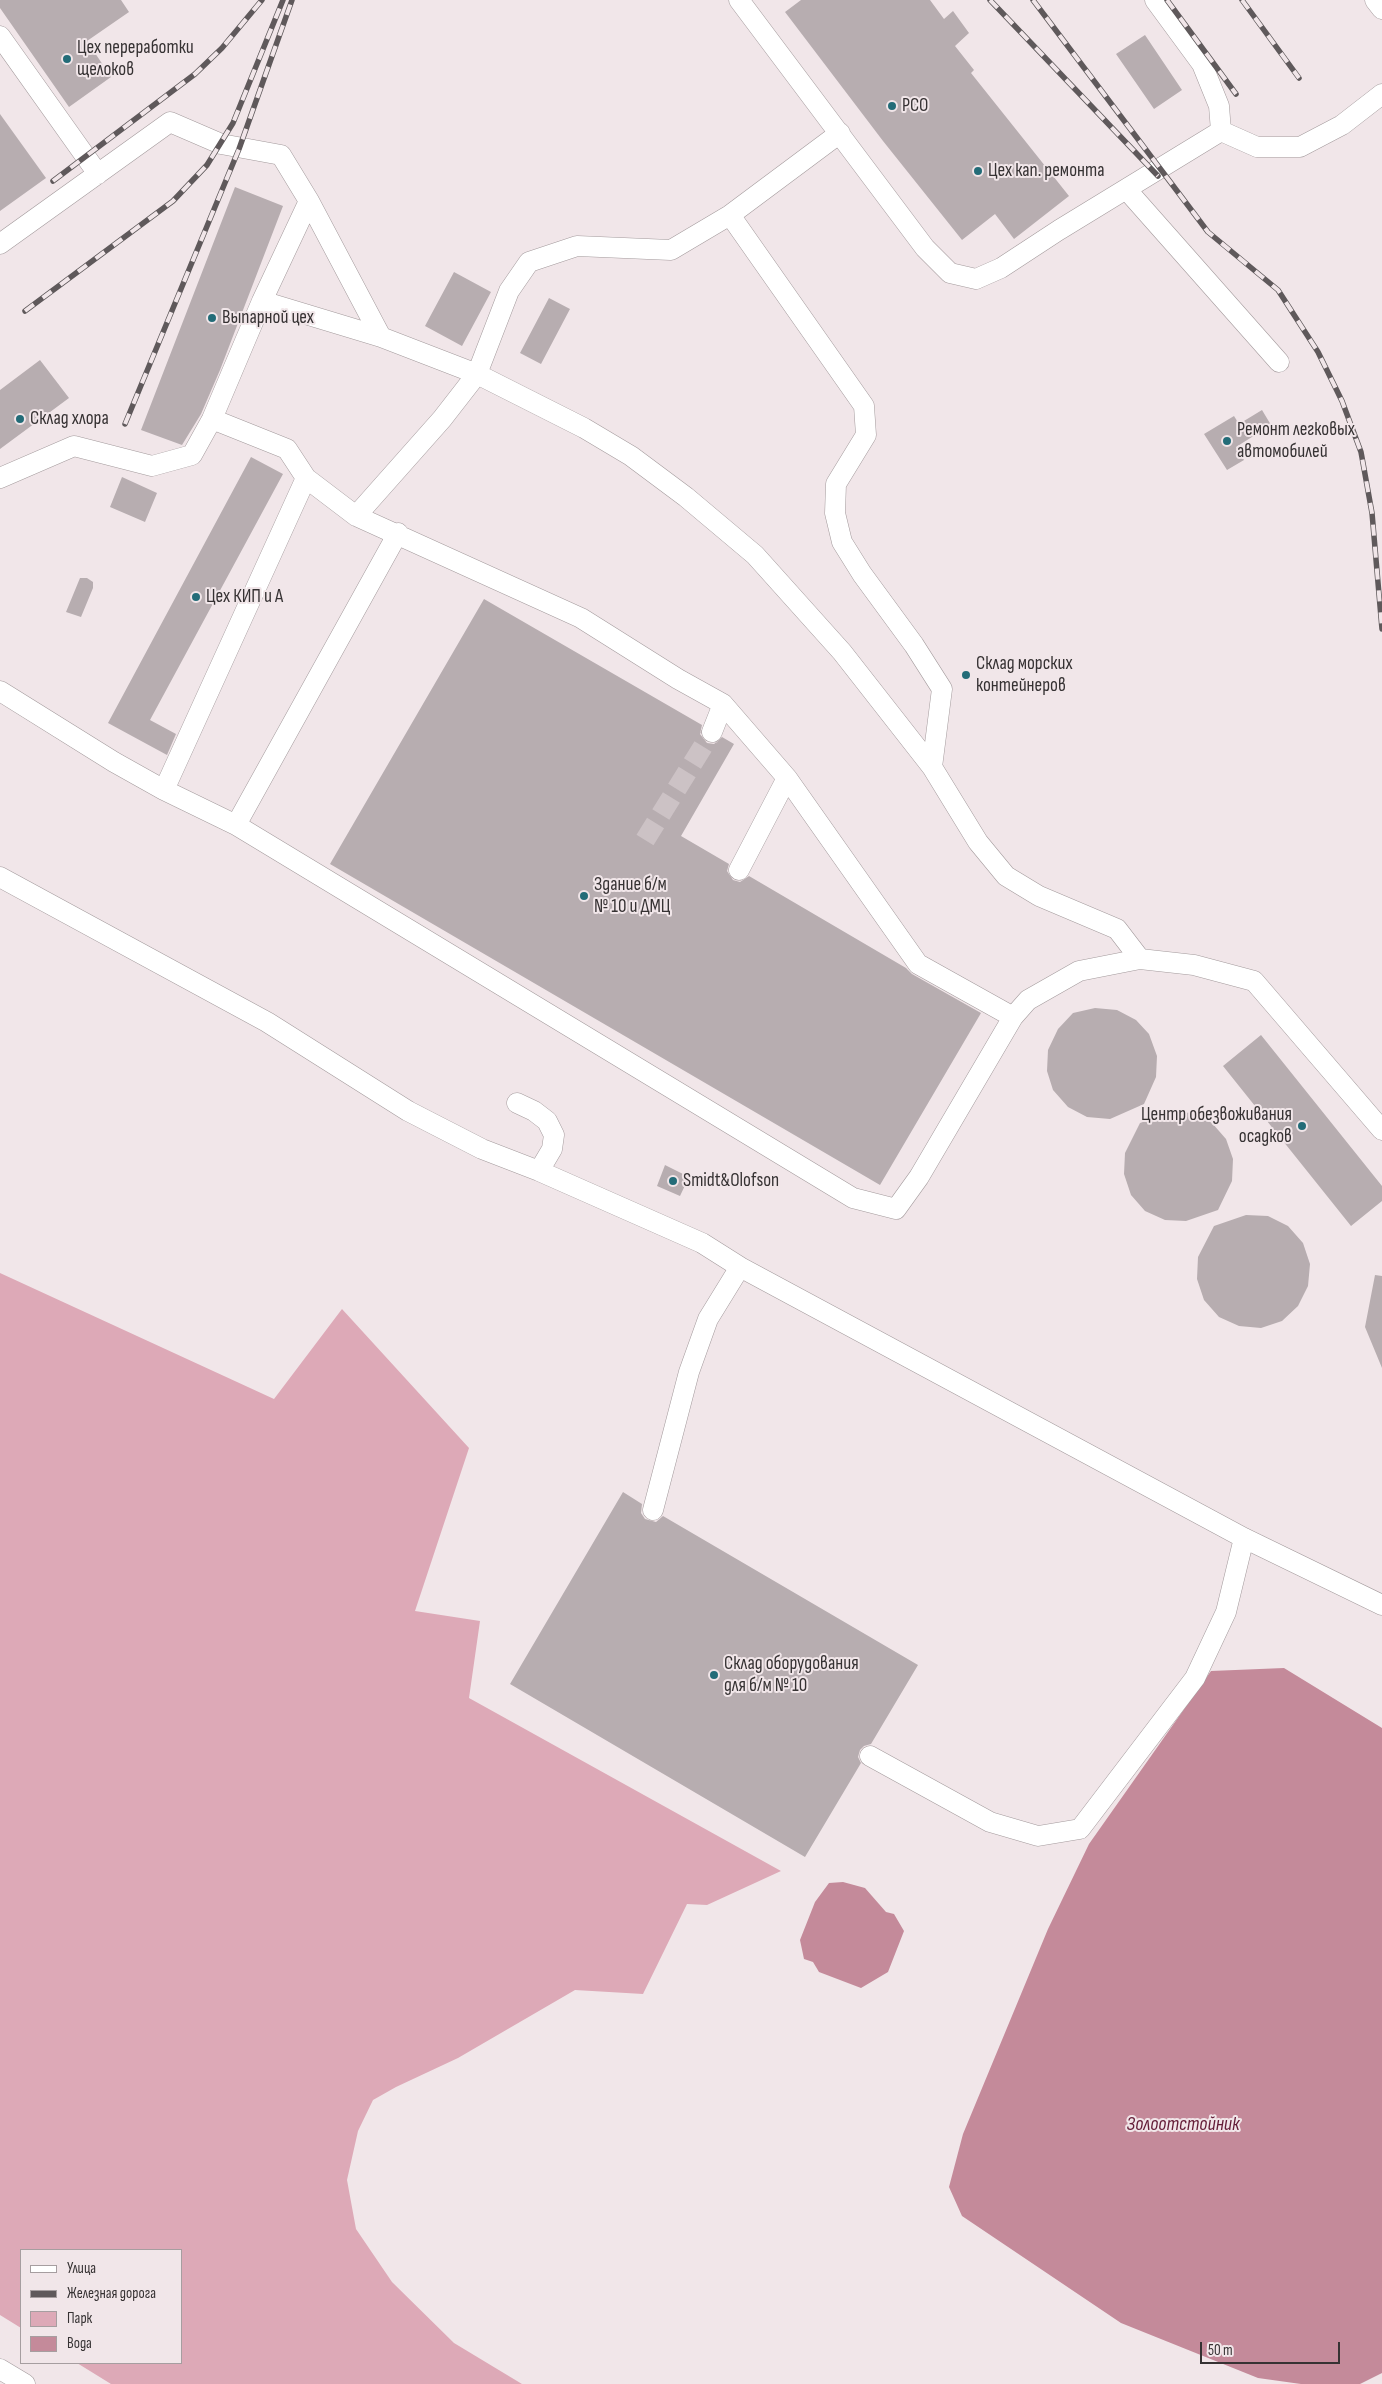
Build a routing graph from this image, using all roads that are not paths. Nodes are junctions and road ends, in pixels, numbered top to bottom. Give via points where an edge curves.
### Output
1 (740, 0) edge
2 (1155, 0) edge
3 (1375, 0) edge
4 (1382, 9) edge
5 (0, 36) edge
6 (1382, 94) edge
7 (1221, 131) junction
8 (840, 133) junction
9 (98, 174) junction
10 (1126, 189) junction
11 (309, 201) junction
12 (730, 215) junction
13 (0, 244) edge
14 (262, 301) junction
15 (381, 337) junction
16 (1279, 362) dead end
17 (477, 374) junction
18 (212, 419) junction
19 (0, 478) edge
20 (306, 478) junction
21 (356, 516) junction
22 (398, 533) junction
23 (0, 691) edge
24 (723, 704) junction
25 (712, 732) tunnel mouth
26 (932, 767) junction
27 (787, 778) junction
28 (164, 790) junction
29 (236, 825) junction
30 (739, 870) dead end
31 (0, 877) edge
32 (1140, 960) junction
33 (1013, 1016) junction
34 (516, 1103) dead end
35 (1382, 1130) edge
36 (539, 1171) junction
37 (740, 1267) junction
38 (653, 1510) dead end
39 (1244, 1538) junction
40 (1382, 1605) edge
41 (870, 1756) dead end
42 (0, 2370) edge
43 (25, 2384) edge

1 - 8 lane
2 - 7 lane via 1202,64 1219,106
3 - 4 lane
5 - 9 lane
6 - 7 lane via 1342,125 1300,147 1256,147
7 - 10 lane
8 - 10 lane via 925,248 950,273 976,279 1001,268
8 - 12 lane
9 - 11 lane via 170,122 222,144 281,155
9 - 13 lane
10 - 16 lane
11 - 14 lane
11 - 15 lane
12 - 17 lane via 671,250 577,246 529,262 509,291
12 - 26 lane via 864,406 866,435 836,484 836,513 842,542 942,689
14 - 15 lane
14 - 18 lane
15 - 17 lane
17 - 21 lane via 442,419
17 - 26 lane via 584,428 631,456 755,555 842,652
18 - 19 lane via 192,455 160,464 152,466 74,446
18 - 20 lane via 286,449
20 - 21 lane
20 - 28 lane
21 - 22 lane
22 - 24 lane via 582,618
22 - 29 lane
23 - 28 lane
24 - 25 lane
24 - 27 lane
26 - 32 lane via 978,842 1006,876 1040,896 1117,929
27 - 30 lane
27 - 33 lane via 918,964
28 - 29 lane
29 - 33 lane via 852,1198 896,1209 919,1177
31 - 36 lane via 267,1022 408,1111 482,1149
32 - 33 lane via 1079,972 1028,1000
32 - 35 lane via 1194,965 1254,981
34 - 36 lane via 547,1121 554,1135 552,1150
36 - 37 lane via 702,1243
37 - 38 lane via 708,1319 690,1372
37 - 39 lane
39 - 40 lane
39 - 41 lane via 1226,1612 1195,1678 1080,1829 1038,1836 990,1822
42 - 43 lane

